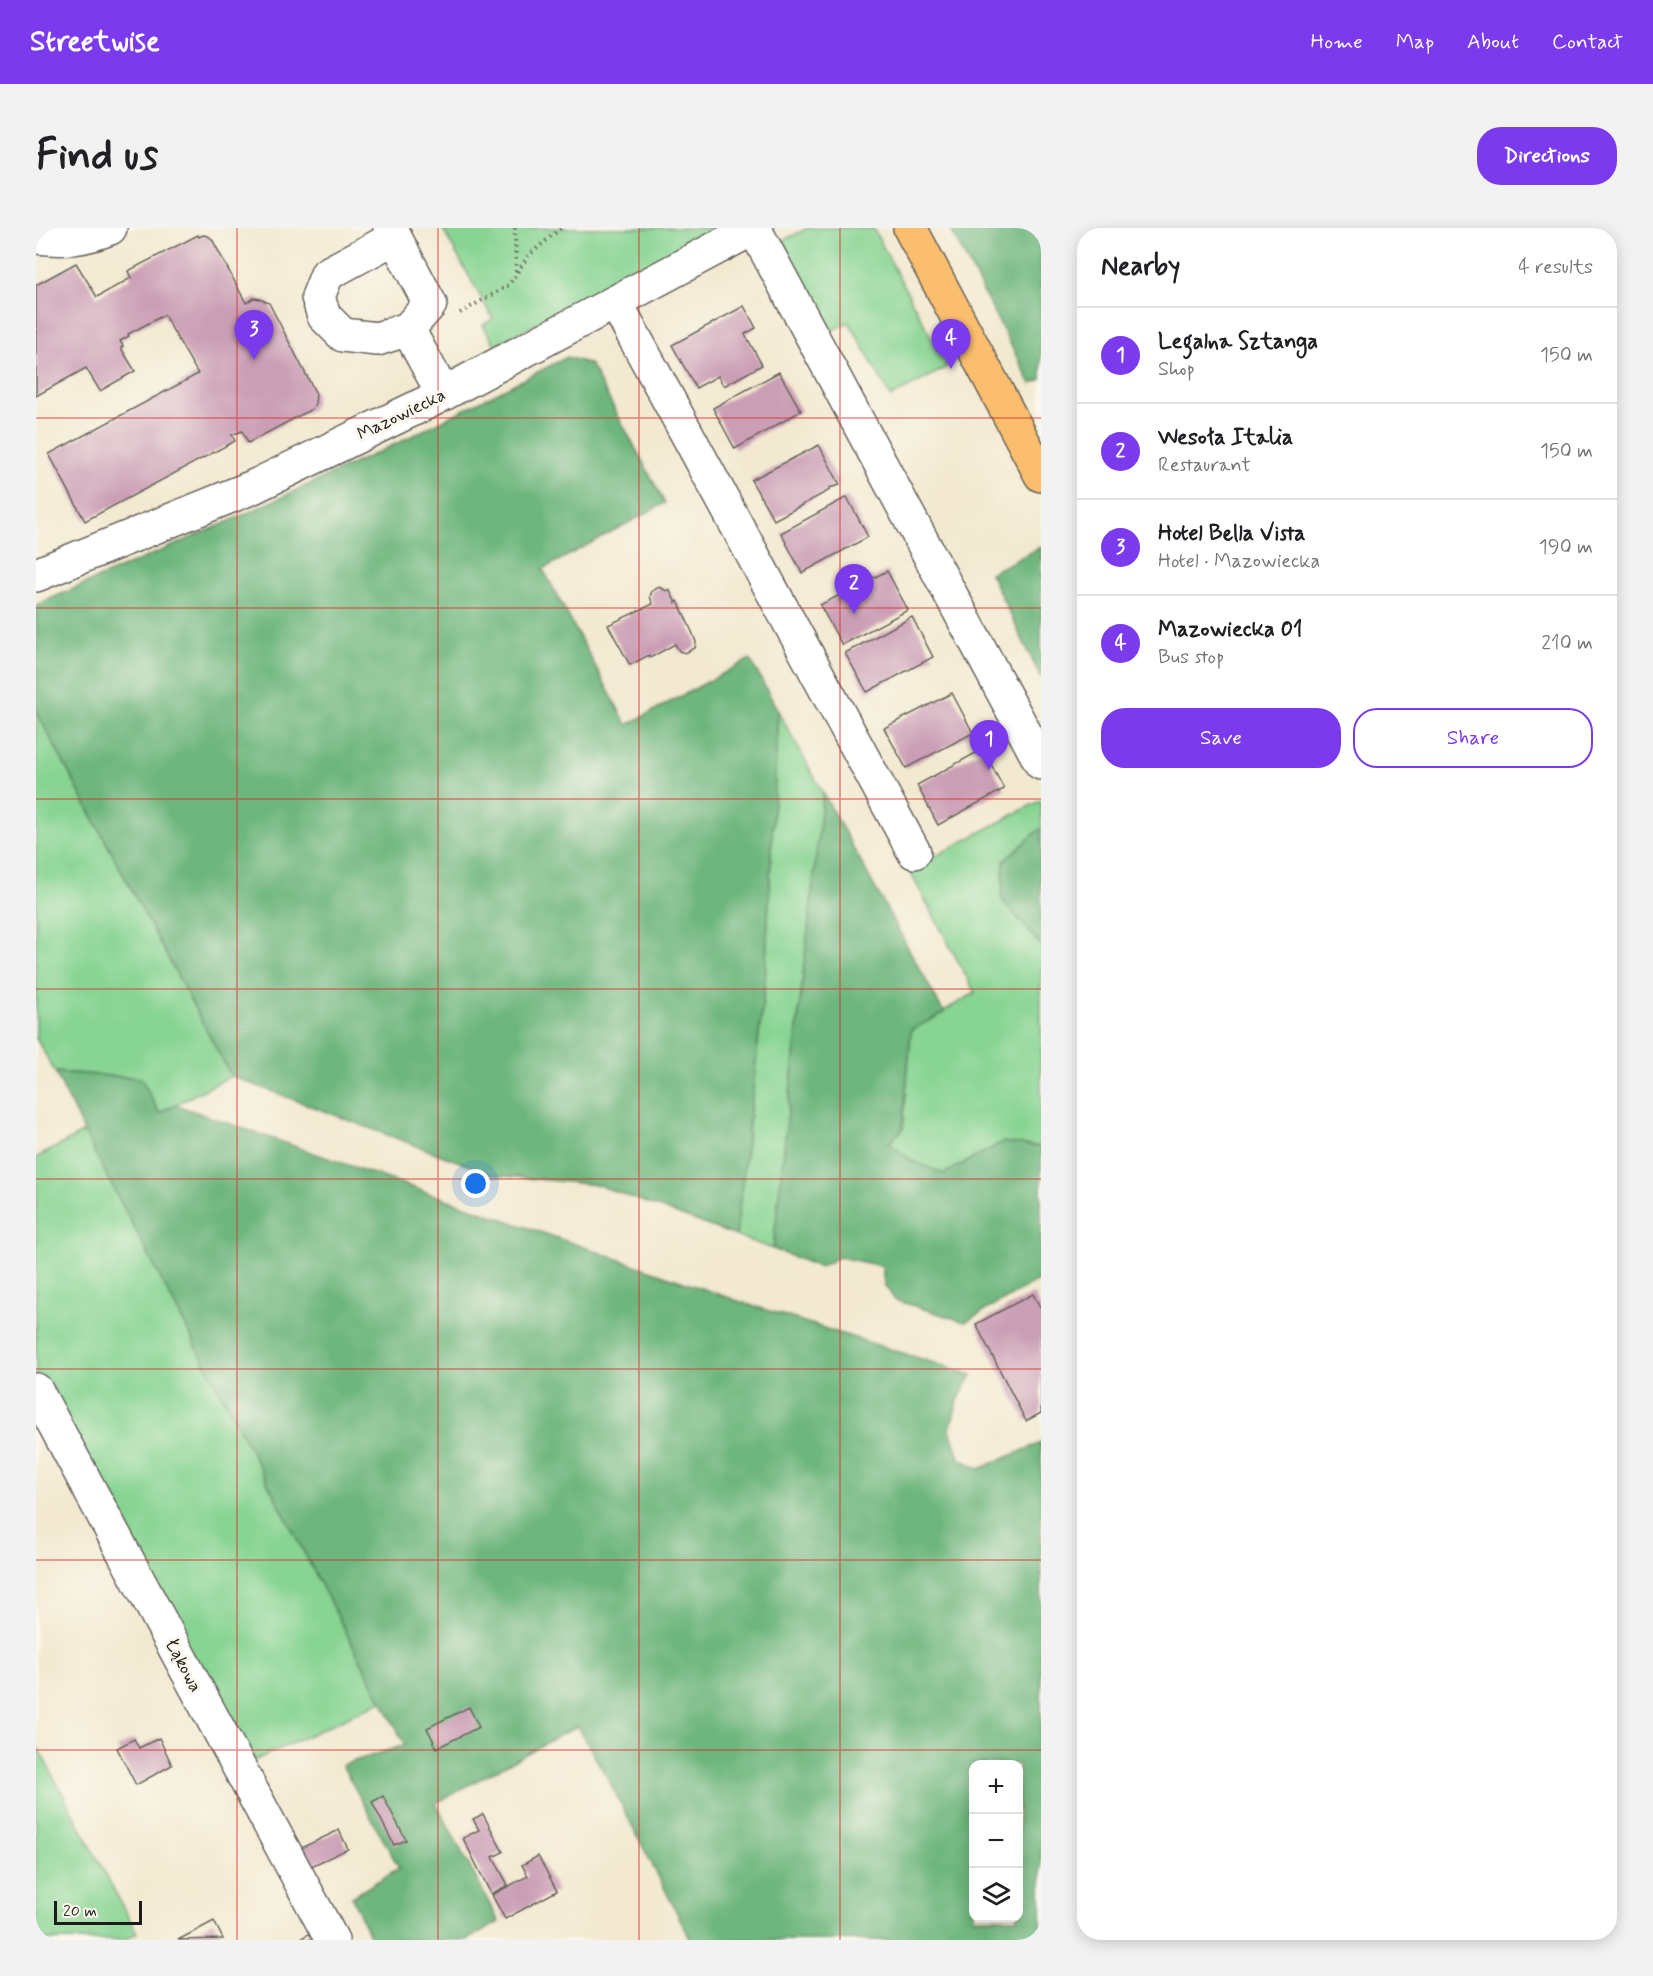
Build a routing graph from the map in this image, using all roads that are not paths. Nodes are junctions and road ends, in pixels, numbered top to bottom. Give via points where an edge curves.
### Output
1 (110, 228) edge
2 (754, 228) edge
3 (910, 228) edge
4 (392, 233) edge
5 (36, 237) edge
6 (616, 303) junction
7 (408, 329) junction
8 (443, 393) junction
9 (1041, 475) edge
10 (36, 575) edge
11 (1041, 763) edge
12 (914, 852) dead end
13 (36, 1390) edge
14 (332, 1940) edge

1 - 5 street via 84,237
2 - 6 street, Mazowiecka
2 - 11 street
3 - 9 main road
4 - 7 street via 430,304
4 - 7 street via 327,274 318,297 324,316 343,335 376,339
6 - 8 street, Mazowiecka
6 - 12 street
7 - 8 street
8 - 10 street, Mazowiecka via 253,487
13 - 14 street, Łąkowa

